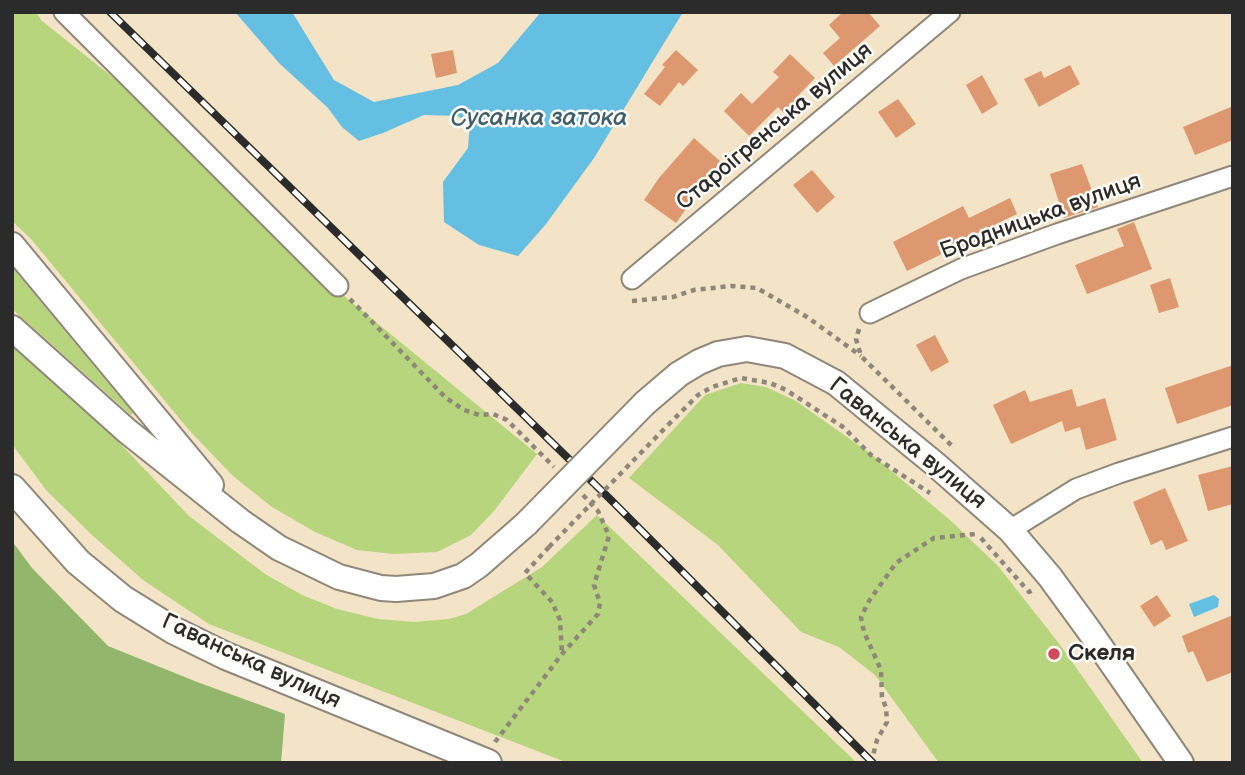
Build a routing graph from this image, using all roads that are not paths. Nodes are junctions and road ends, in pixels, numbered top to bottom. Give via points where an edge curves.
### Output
1 (64, 12) edge
2 (950, 12) edge
3 (1233, 176) edge
4 (12, 245) edge
5 (632, 279) road end
6 (338, 286) road end
7 (870, 313) road end
8 (12, 328) edge
9 (1233, 437) edge
10 (12, 488) edge
11 (240, 521) junction
12 (1010, 530) junction
13 (485, 761) edge
14 (1181, 763) edge

1 - 6 street
2 - 5 street, Староігренська вулиця
3 - 7 street, Бродницька вулиця via 973,265
4 - 11 street, Гаванська вулиця
8 - 11 street, Гаванська вулиця via 127,430
9 - 12 street via 1076,489
10 - 13 main road, Гаванська вулиця via 78,562 123,599 173,630
11 - 12 street, Гаванська вулиця, bridge via 312,566 357,582 396,589 434,586 479,565 679,374 718,354 747,349 785,356 836,383
12 - 14 street, Гаванська вулиця via 1050,577

